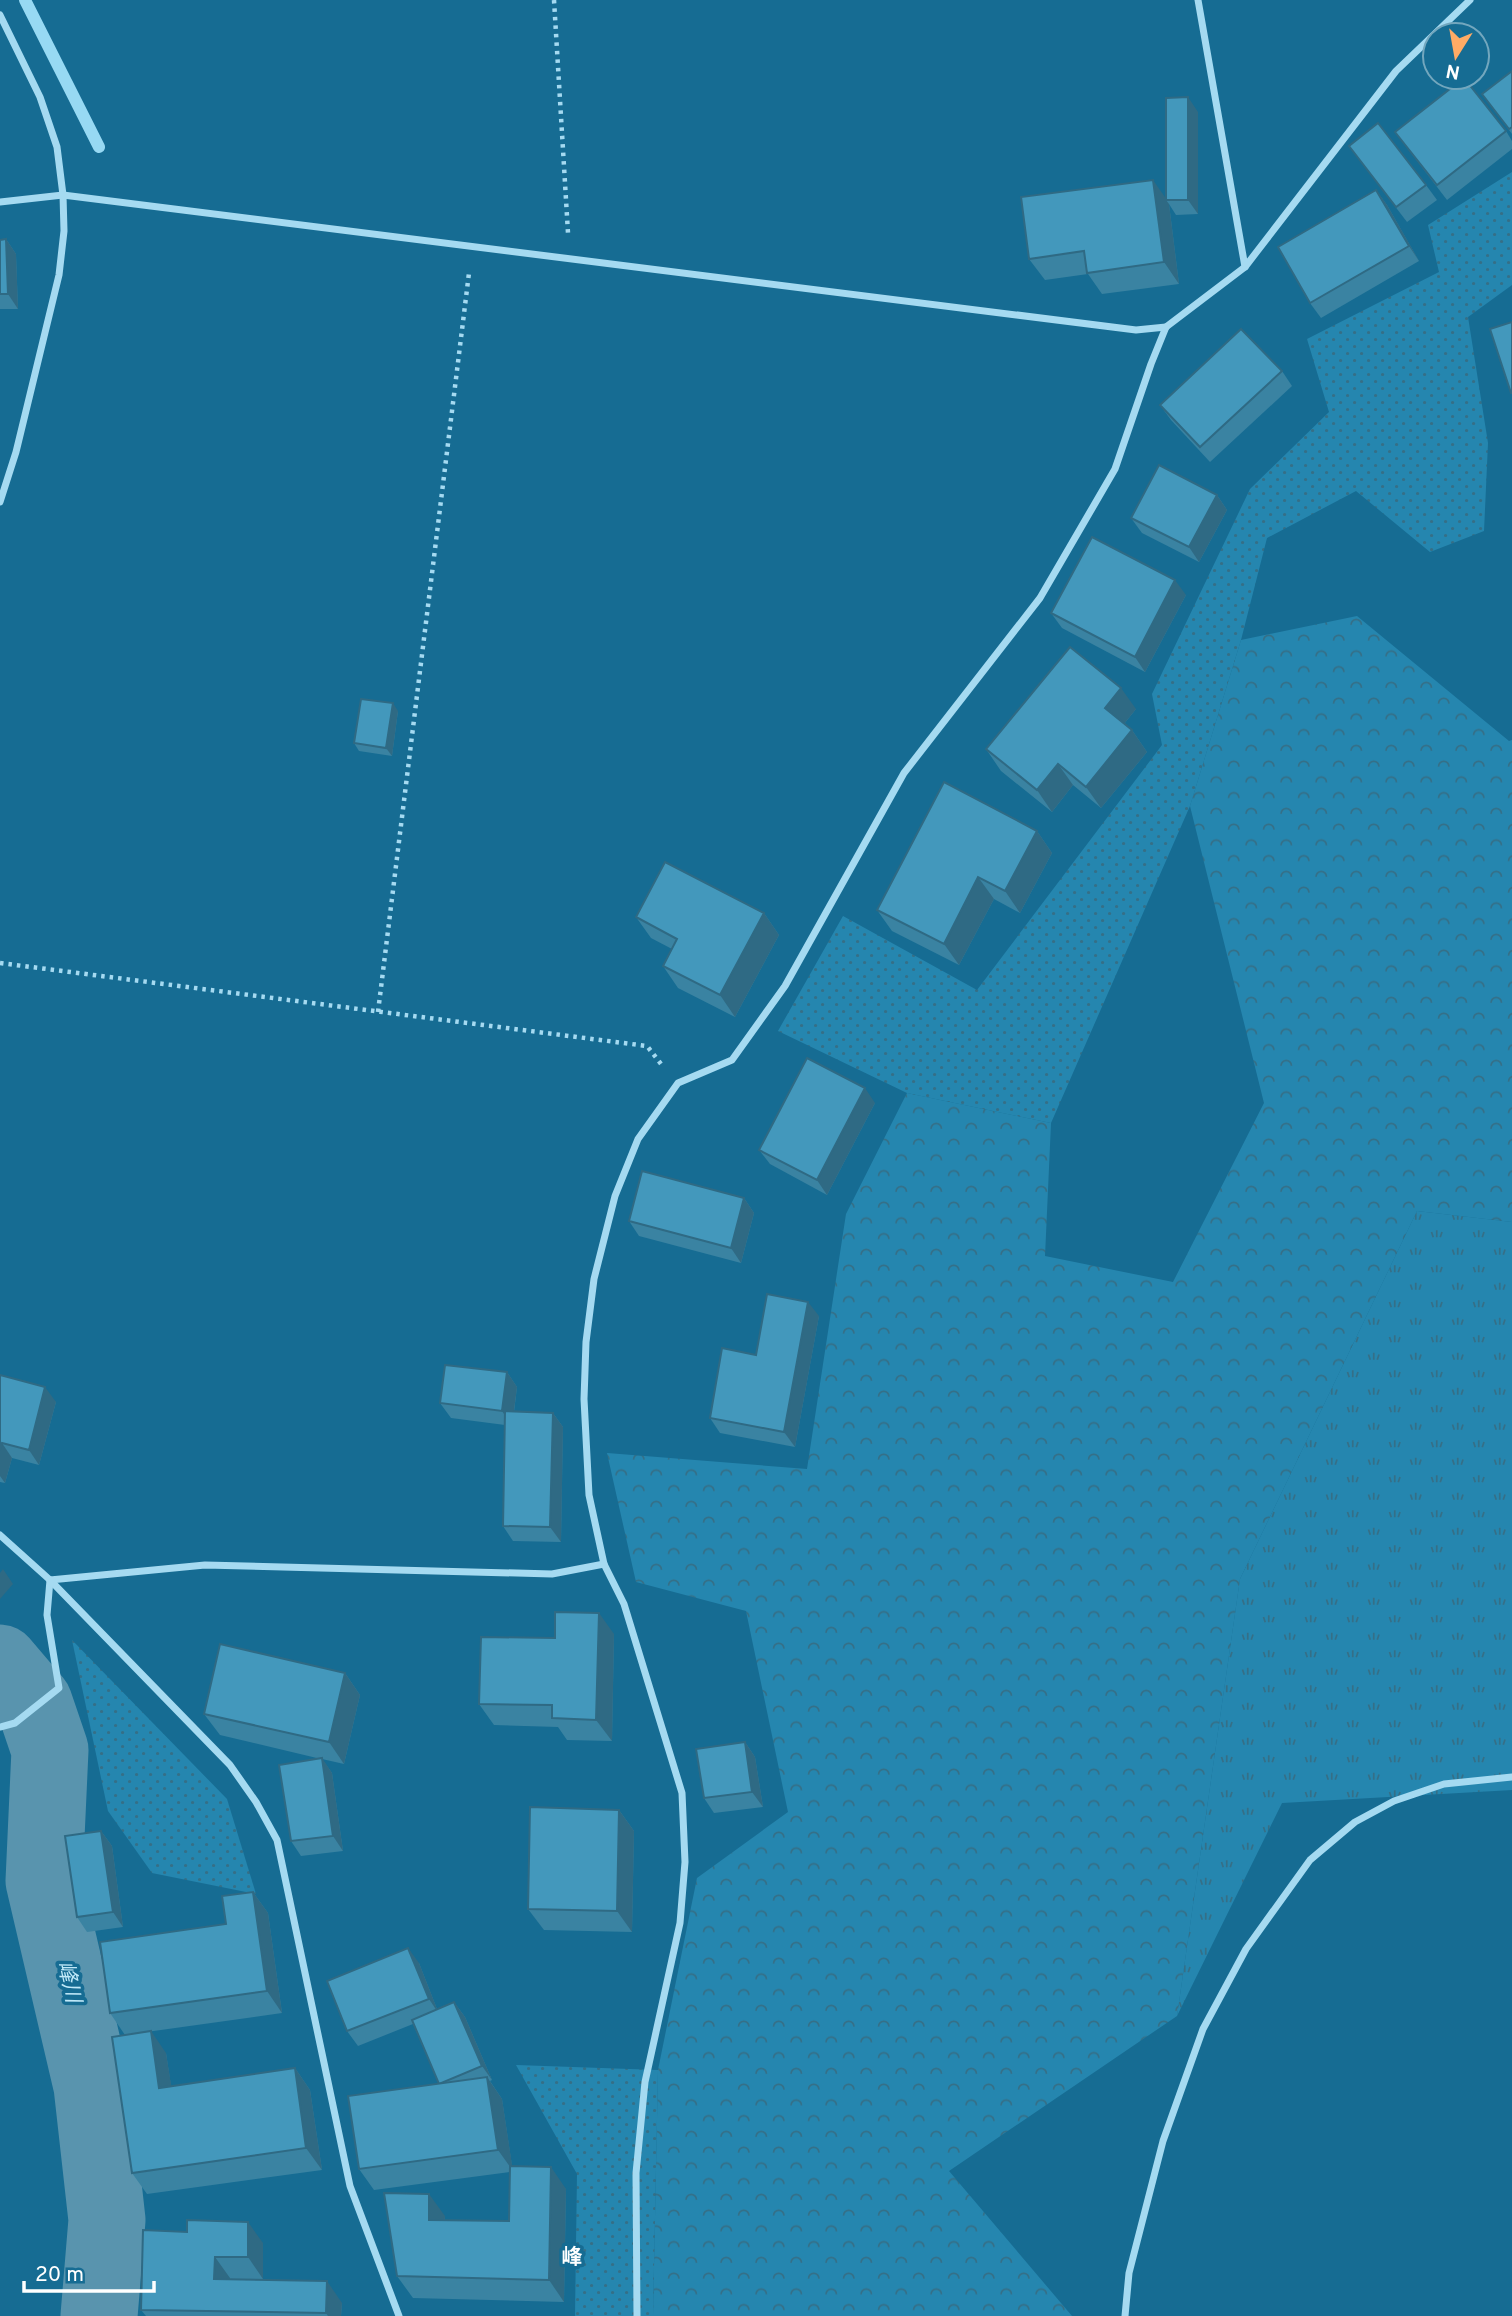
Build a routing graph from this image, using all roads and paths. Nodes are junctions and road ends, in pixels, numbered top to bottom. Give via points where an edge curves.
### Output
1 (554, 0) edge
2 (1198, 0) edge
3 (1470, 0) edge
4 (0, 15) edge
5 (63, 195) junction
6 (0, 202) edge
7 (472, 246) junction
8 (569, 259) junction
9 (1245, 267) junction
10 (1166, 327) junction
11 (0, 502) edge
12 (0, 963) edge
13 (378, 1012) junction
14 (678, 1083) junction
15 (0, 1535) edge
16 (604, 1564) junction
17 (50, 1580) junction
18 (0, 1727) edge
19 (1512, 1777) edge
20 (399, 2316) edge
21 (637, 2316) edge
22 (1125, 2316) edge

1 - 8 path
2 - 9 street
3 - 9 street via 1396,71
4 - 5 street via 40,97 57,147
5 - 6 street
5 - 7 street
5 - 11 street via 59,275
7 - 8 street
7 - 13 path
8 - 10 street via 1136,330
9 - 10 street
10 - 14 street via 1115,469 1040,598 904,773 785,986 732,1060
12 - 13 path
13 - 14 path via 647,1046
14 - 16 street via 639,1139 615,1196 594,1279 584,1399 589,1494
15 - 17 street
16 - 17 street via 552,1574 205,1565
16 - 21 street via 624,1604 682,1793 685,1861 680,1923 645,2082 636,2173
17 - 18 street via 47,1615 60,1688 15,1723
17 - 20 street via 230,1765 277,1840 350,2186
19 - 22 street via 1444,1784 1394,1801 1355,1822 1310,1860 1246,1949 1203,2029 1163,2141 1129,2273

